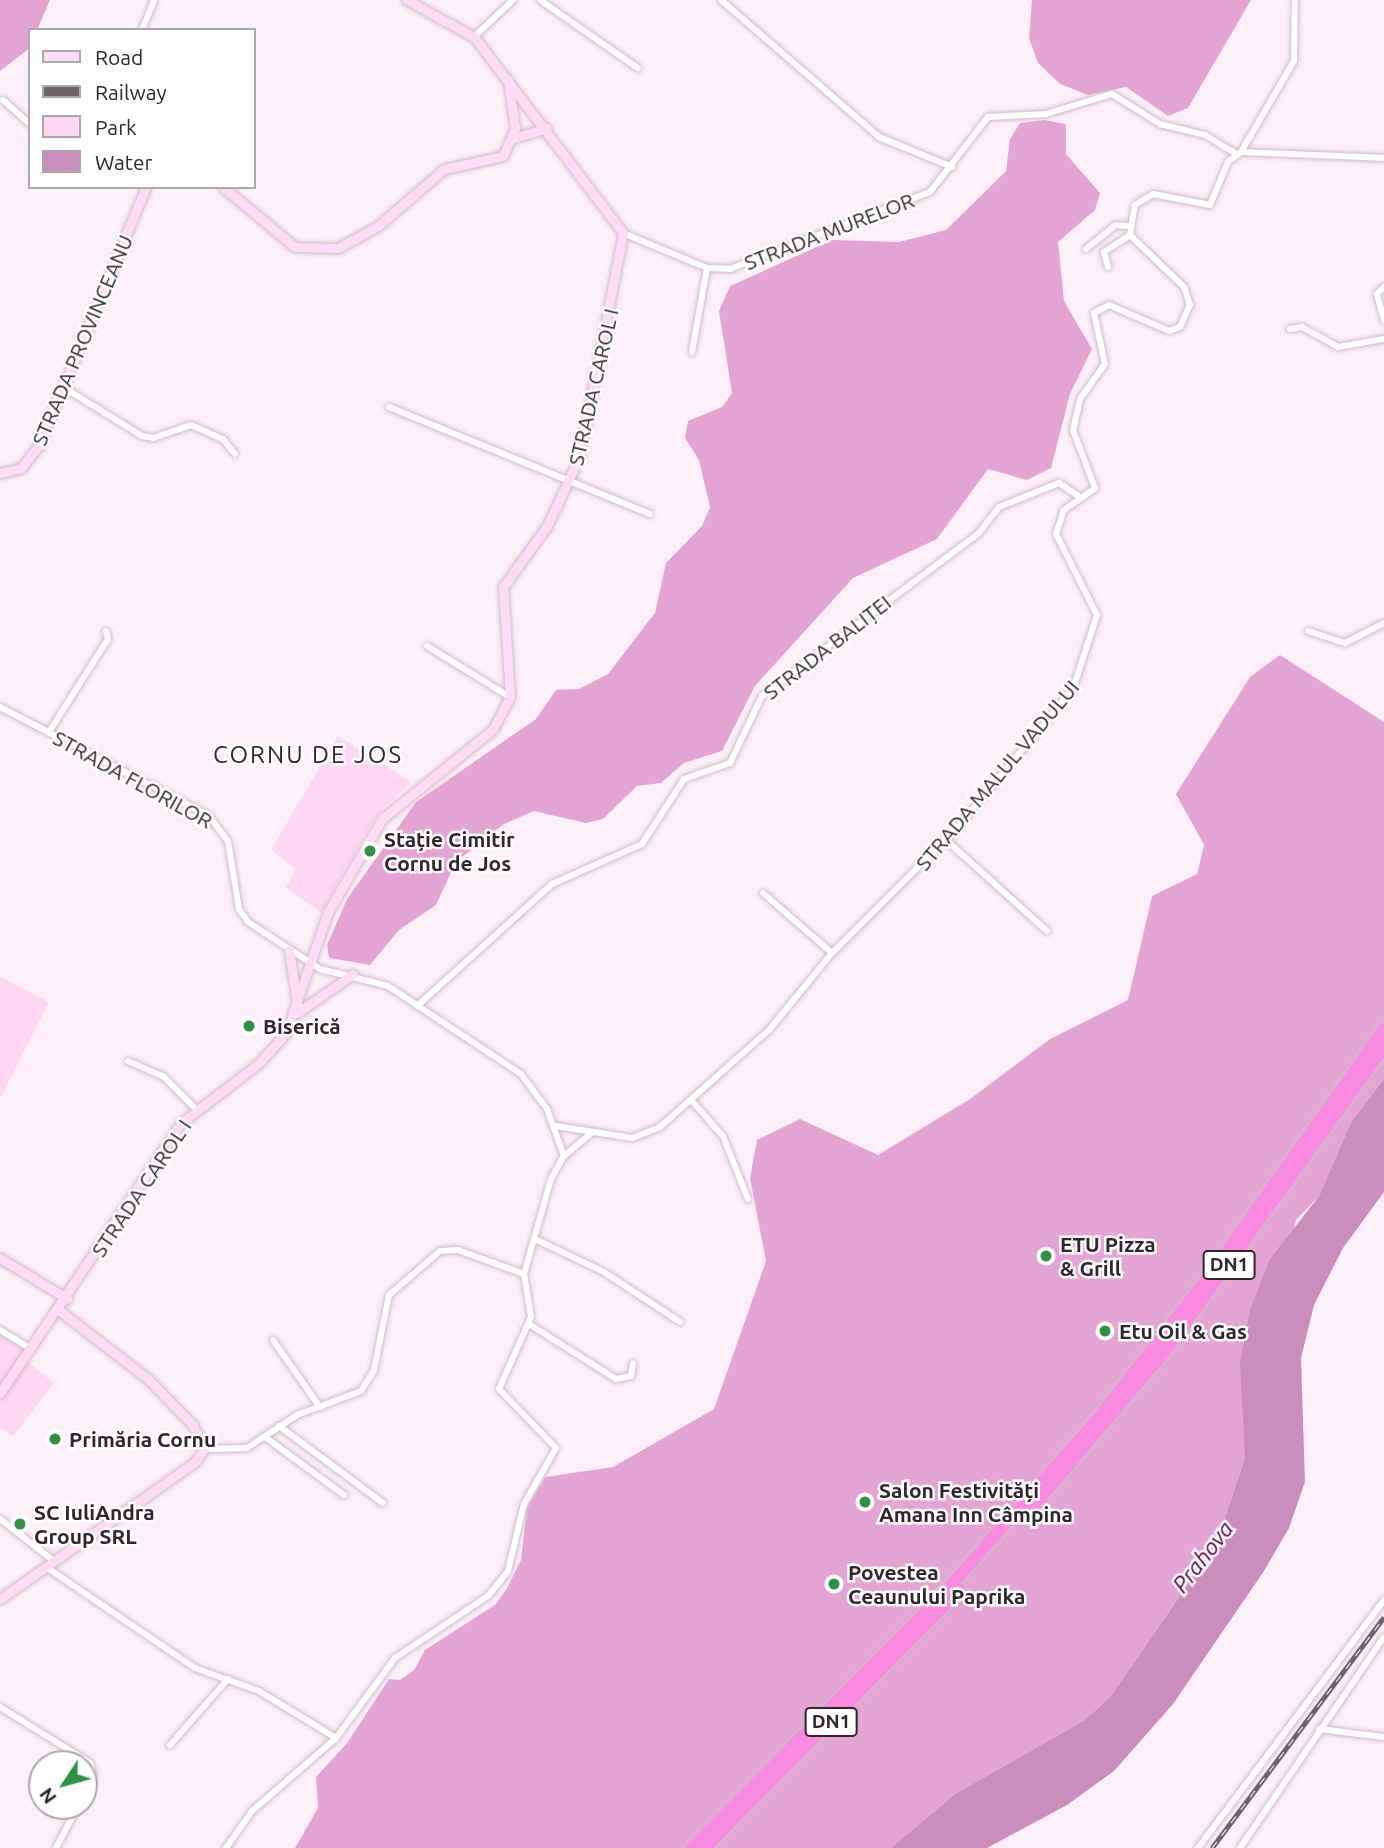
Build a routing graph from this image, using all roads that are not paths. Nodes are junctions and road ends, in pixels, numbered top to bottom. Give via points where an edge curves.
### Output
1 (154, 0) edge
2 (407, 0) edge
3 (513, 0) edge
4 (540, 0) edge
5 (721, 0) edge
6 (1295, 0) edge
7 (143, 28) edge
8 (474, 37) junction
9 (638, 68) dead end
10 (508, 79) junction
11 (3, 100) dead end
12 (28, 122) edge
13 (546, 128) junction
14 (514, 138) junction
15 (1239, 153) junction
16 (1384, 158) edge
17 (952, 167) junction
18 (145, 189) edge
19 (225, 189) edge
20 (1128, 226) junction
21 (622, 233) junction
22 (1130, 235) junction
23 (1086, 248) dead end
24 (1108, 267) dead end
25 (707, 268) junction
26 (1384, 287) edge
27 (1384, 321) edge
28 (1290, 329) dead end
29 (1384, 339) edge
30 (692, 352) dead end
31 (63, 387) junction
32 (390, 407) dead end
33 (235, 454) dead end
34 (0, 472) edge
35 (570, 480) junction
36 (1081, 498) junction
37 (650, 514) dead end
38 (1384, 623) edge
39 (106, 631) dead end
40 (1308, 631) dead end
41 (427, 646) dead end
42 (510, 697) junction
43 (0, 707) edge
44 (49, 732) junction
45 (946, 841) junction
46 (763, 893) dead end
47 (1047, 931) dead end
48 (289, 950) junction
49 (832, 953) junction
50 (312, 965) junction
51 (353, 974) junction
52 (417, 1006) junction
53 (297, 1013) junction
54 (1384, 1029) edge
55 (1384, 1046) edge
56 (128, 1061) dead end
57 (691, 1100) junction
58 (196, 1109) junction
59 (556, 1126) junction
60 (592, 1133) junction
61 (564, 1156) junction
62 (748, 1199) dead end
63 (537, 1240) junction
64 (0, 1258) edge
65 (524, 1274) junction
66 (68, 1299) junction
67 (60, 1311) junction
68 (680, 1322) dead end
69 (529, 1324) junction
70 (0, 1330) edge
71 (273, 1340) dead end
72 (32, 1349) junction
73 (634, 1363) dead end
74 (0, 1393) edge
75 (320, 1407) junction
76 (279, 1426) junction
77 (265, 1437) junction
78 (204, 1448) junction
79 (344, 1495) dead end
80 (383, 1503) dead end
81 (0, 1518) edge
82 (54, 1560) junction
83 (46, 1567) junction
84 (0, 1599) edge
85 (1384, 1600) edge
86 (1384, 1637) edge
87 (228, 1679) junction
88 (0, 1707) edge
89 (1320, 1729) junction
90 (1384, 1737) edge
91 (337, 1738) junction
92 (170, 1745) dead end
93 (69, 1750) edge
94 (70, 1820) edge
95 (55, 1848) edge
96 (226, 1848) edge
97 (692, 1848) edge
98 (705, 1848) edge
99 (1198, 1848) edge
100 (1240, 1848) edge

1 - 7 street
2 - 8 main road
3 - 8 street
4 - 9 street
5 - 17 street via 879,137
6 - 15 street via 1294,61
8 - 10 main road
10 - 13 main road
10 - 14 main road
11 - 12 street
13 - 14 main road
13 - 21 main road
14 - 19 main road via 498,159 443,169 371,231 329,251 307,251 284,241
15 - 16 street
15 - 17 street, STRADA MURELOR via 1205,135 1160,124 1112,94 1046,114 988,117 969,134
15 - 20 street via 1210,205 1149,195 1135,205
17 - 25 street, STRADA MURELOR via 939,186 897,208 730,269
18 - 31 main road, STRADA PROVINCEANU
20 - 22 street
20 - 23 street via 1116,225
21 - 25 street, STRADA MURELOR
21 - 35 main road, STRADA CAROL I via 585,439
22 - 24 street via 1104,252
22 - 36 street, STRADA MALUL VADULUI via 1184,287 1189,313 1169,331 1109,305 1097,309 1105,364 1080,399 1073,430 1095,483
25 - 30 street
26 - 27 street via 1377,294
28 - 29 street via 1302,327 1338,347
31 - 33 street via 142,436 153,438 191,425 223,439
31 - 34 main road, STRADA PROVINCEANU via 34,453 21,468
32 - 35 street
35 - 37 street
35 - 42 main road, STRADA CAROL I via 503,587
36 - 45 street, STRADA MALUL VADULUI via 1064,510 1056,534 1062,555 1096,606 1079,678
36 - 52 street, STRADA BALIȚEI via 1059,483 999,507 978,534 762,696 730,763 684,779 642,845 552,884
38 - 40 street via 1345,643
39 - 44 street via 108,639
41 - 42 street
42 - 50 main road, STRADA CAROL I via 493,729 382,819 332,903
43 - 44 street, STRADA FLORILOR
44 - 48 street, STRADA FLORILOR via 209,816 228,841 243,916
45 - 47 street
45 - 49 street, STRADA MALUL VADULUI
46 - 49 street
48 - 50 street, STRADA FLORILOR
48 - 53 main road
49 - 57 street, STRADA MALUL VADULUI via 769,1030
50 - 51 street
50 - 53 main road, STRADA CAROL I
51 - 52 street via 380,982
51 - 53 main road
52 - 59 street via 521,1074
53 - 58 main road, STRADA CAROL I via 267,1056
54 - 97 highway, DN1 via 1210,1275 1097,1420 946,1591
55 - 98 highway, DN1 via 1219,1280 1096,1436 912,1640
56 - 58 street via 164,1077
57 - 60 street, STRADA MALUL VADULUI via 642,1137
57 - 62 street via 723,1136
58 - 66 main road, STRADA CAROL I via 168,1142
59 - 60 street, STRADA MALUL VADULUI
59 - 61 street
60 - 61 street
61 - 63 street via 545,1190
63 - 65 street
63 - 68 street via 604,1272
64 - 66 main road
65 - 69 street
65 - 75 street via 458,1250 432,1256 389,1295 367,1384 346,1401
66 - 67 main road, STRADA CAROL I
67 - 72 main road, STRADA CAROL I
67 - 78 main road via 148,1379 193,1425
69 - 73 street via 616,1379 631,1377
69 - 91 street via 499,1389 556,1448 524,1504 508,1571 488,1596 395,1658
70 - 72 street
71 - 75 street
72 - 74 main road, STRADA CAROL I
75 - 76 street
76 - 77 street
76 - 80 street
77 - 78 street via 247,1448
77 - 79 street
78 - 82 main road via 195,1462
81 - 82 street
82 - 83 main road
83 - 84 main road
83 - 87 street via 195,1668
85 - 99 street
86 - 89 street
87 - 91 street
87 - 92 street
88 - 93 street
89 - 90 street
89 - 100 street
91 - 96 street via 253,1811
94 - 95 street

